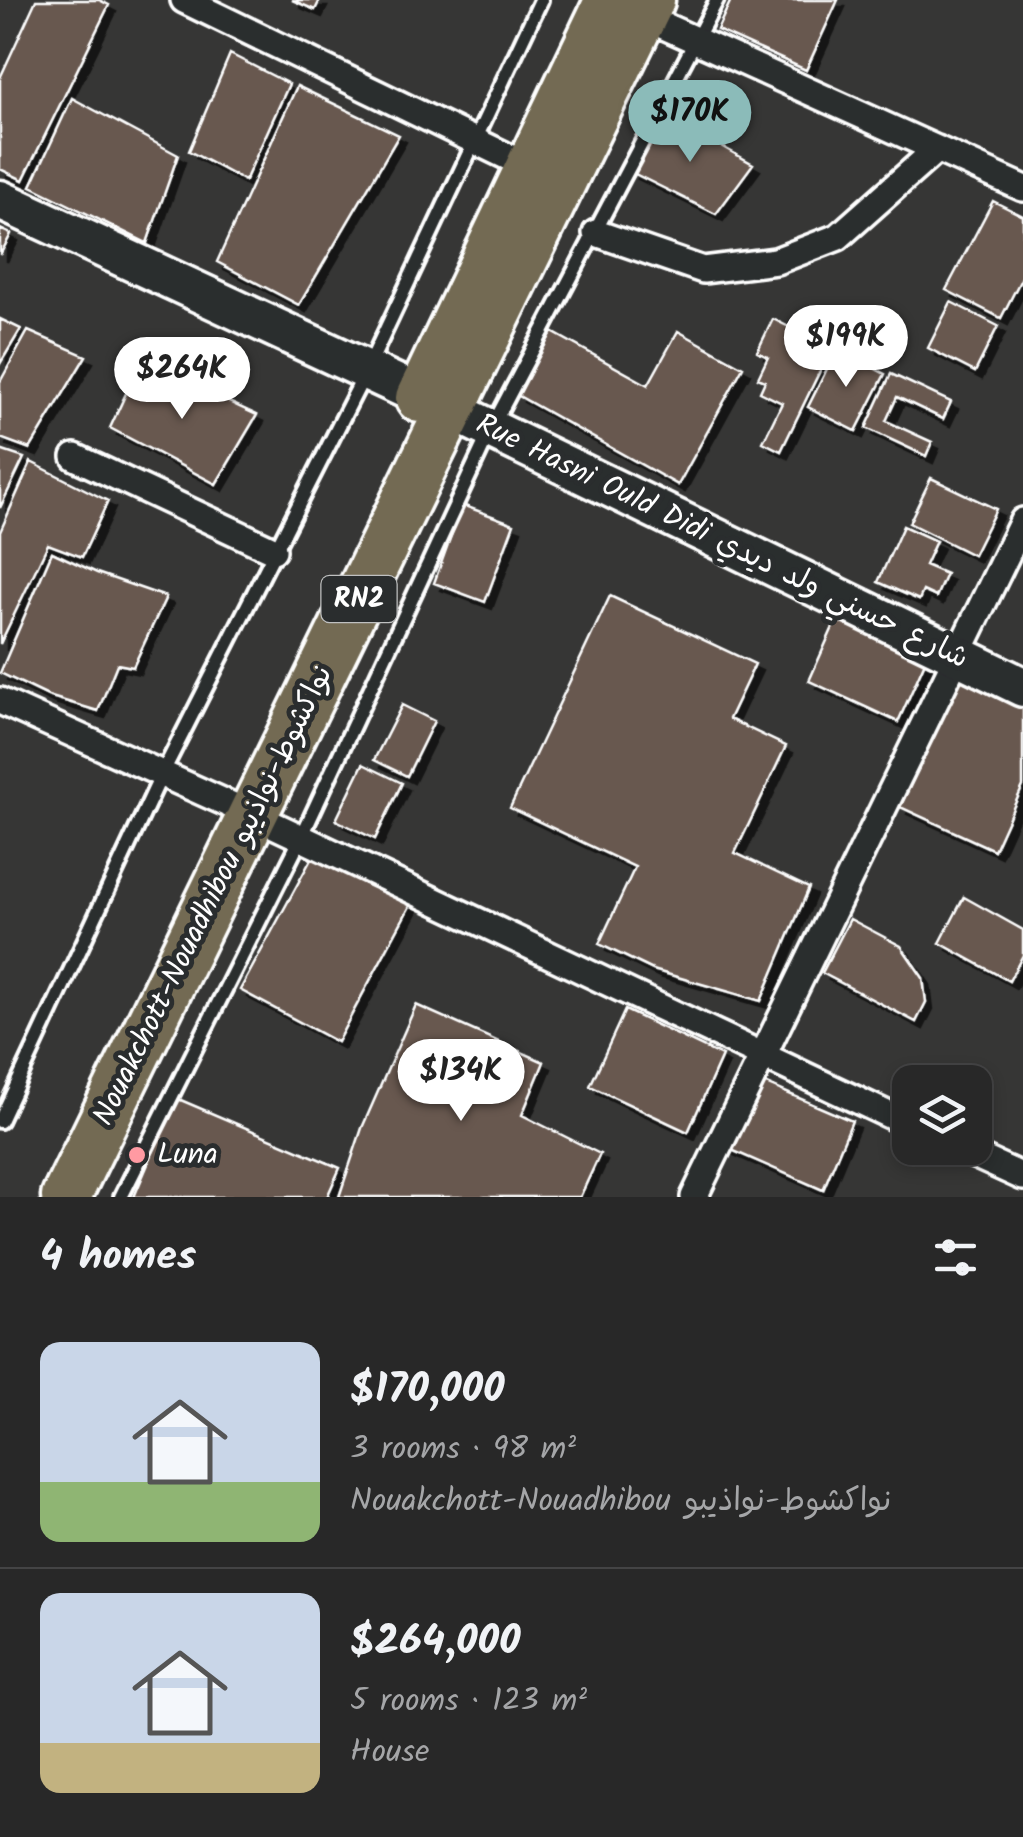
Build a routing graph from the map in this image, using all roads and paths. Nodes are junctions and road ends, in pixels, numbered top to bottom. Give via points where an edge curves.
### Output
1 (184, 0) edge
2 (542, 0) edge
3 (717, 0) edge
4 (634, 5) edge
5 (697, 41) junction
6 (474, 143) junction
7 (937, 150) junction
8 (529, 167) junction
9 (1023, 188) edge
10 (0, 200) edge
11 (596, 233) junction
12 (366, 372) junction
13 (455, 412) junction
14 (75, 457) dead end
15 (1023, 520) edge
16 (273, 550) junction
17 (957, 656) junction
18 (1023, 687) edge
19 (0, 701) edge
20 (160, 776) junction
21 (238, 808) junction
22 (301, 838) junction
23 (762, 1058) junction
24 (892, 1117) edge
25 (0, 1121) edge
26 (992, 1163) edge
27 (1023, 1177) edge
28 (32, 1197) edge
29 (66, 1197) edge
30 (121, 1197) edge
31 (694, 1197) edge

1 - 6 street
2 - 6 lane
3 - 5 lane
4 - 5 street
4 - 8 highway, Nouakchott-Nouadhibou نواكشوط-نواذيبو / RN2
4 - 13 highway, Nouakchott-Nouadhibou نواكشوط-نواذيبو / RN2
5 - 7 street
5 - 11 lane
6 - 8 street
6 - 12 lane
7 - 9 street
7 - 11 street via 838,237 776,261 702,270
8 - 13 highway, Nouakchott-Nouadhibou نواكشوط-نواذيبو / RN2
10 - 12 street, Rue Hasni Ould Didi شارع حسني ولد ديدي
11 - 13 lane
12 - 13 street, Rue Hasni Ould Didi شارع حسني ولد ديدي
12 - 16 lane
13 - 17 street, Rue Hasni Ould Didi شارع حسني ولد ديدي
13 - 21 highway, Nouakchott-Nouadhibou نواكشوط-نواذيبو / RN2
13 - 22 lane
14 - 16 street
15 - 17 street
16 - 20 lane
17 - 18 street, Rue Hasni Ould Didi شارع حسني ولد ديدي
17 - 23 street
19 - 20 street
20 - 21 street
20 - 25 lane
21 - 22 street
21 - 28 highway, Nouakchott-Nouadhibou نواكشوط-نواذيبو / RN2
21 - 29 highway, Nouakchott-Nouadhibou نواكشوط-نواذيبو / RN2
22 - 23 street
22 - 30 lane
23 - 24 street
23 - 31 street
26 - 27 street

